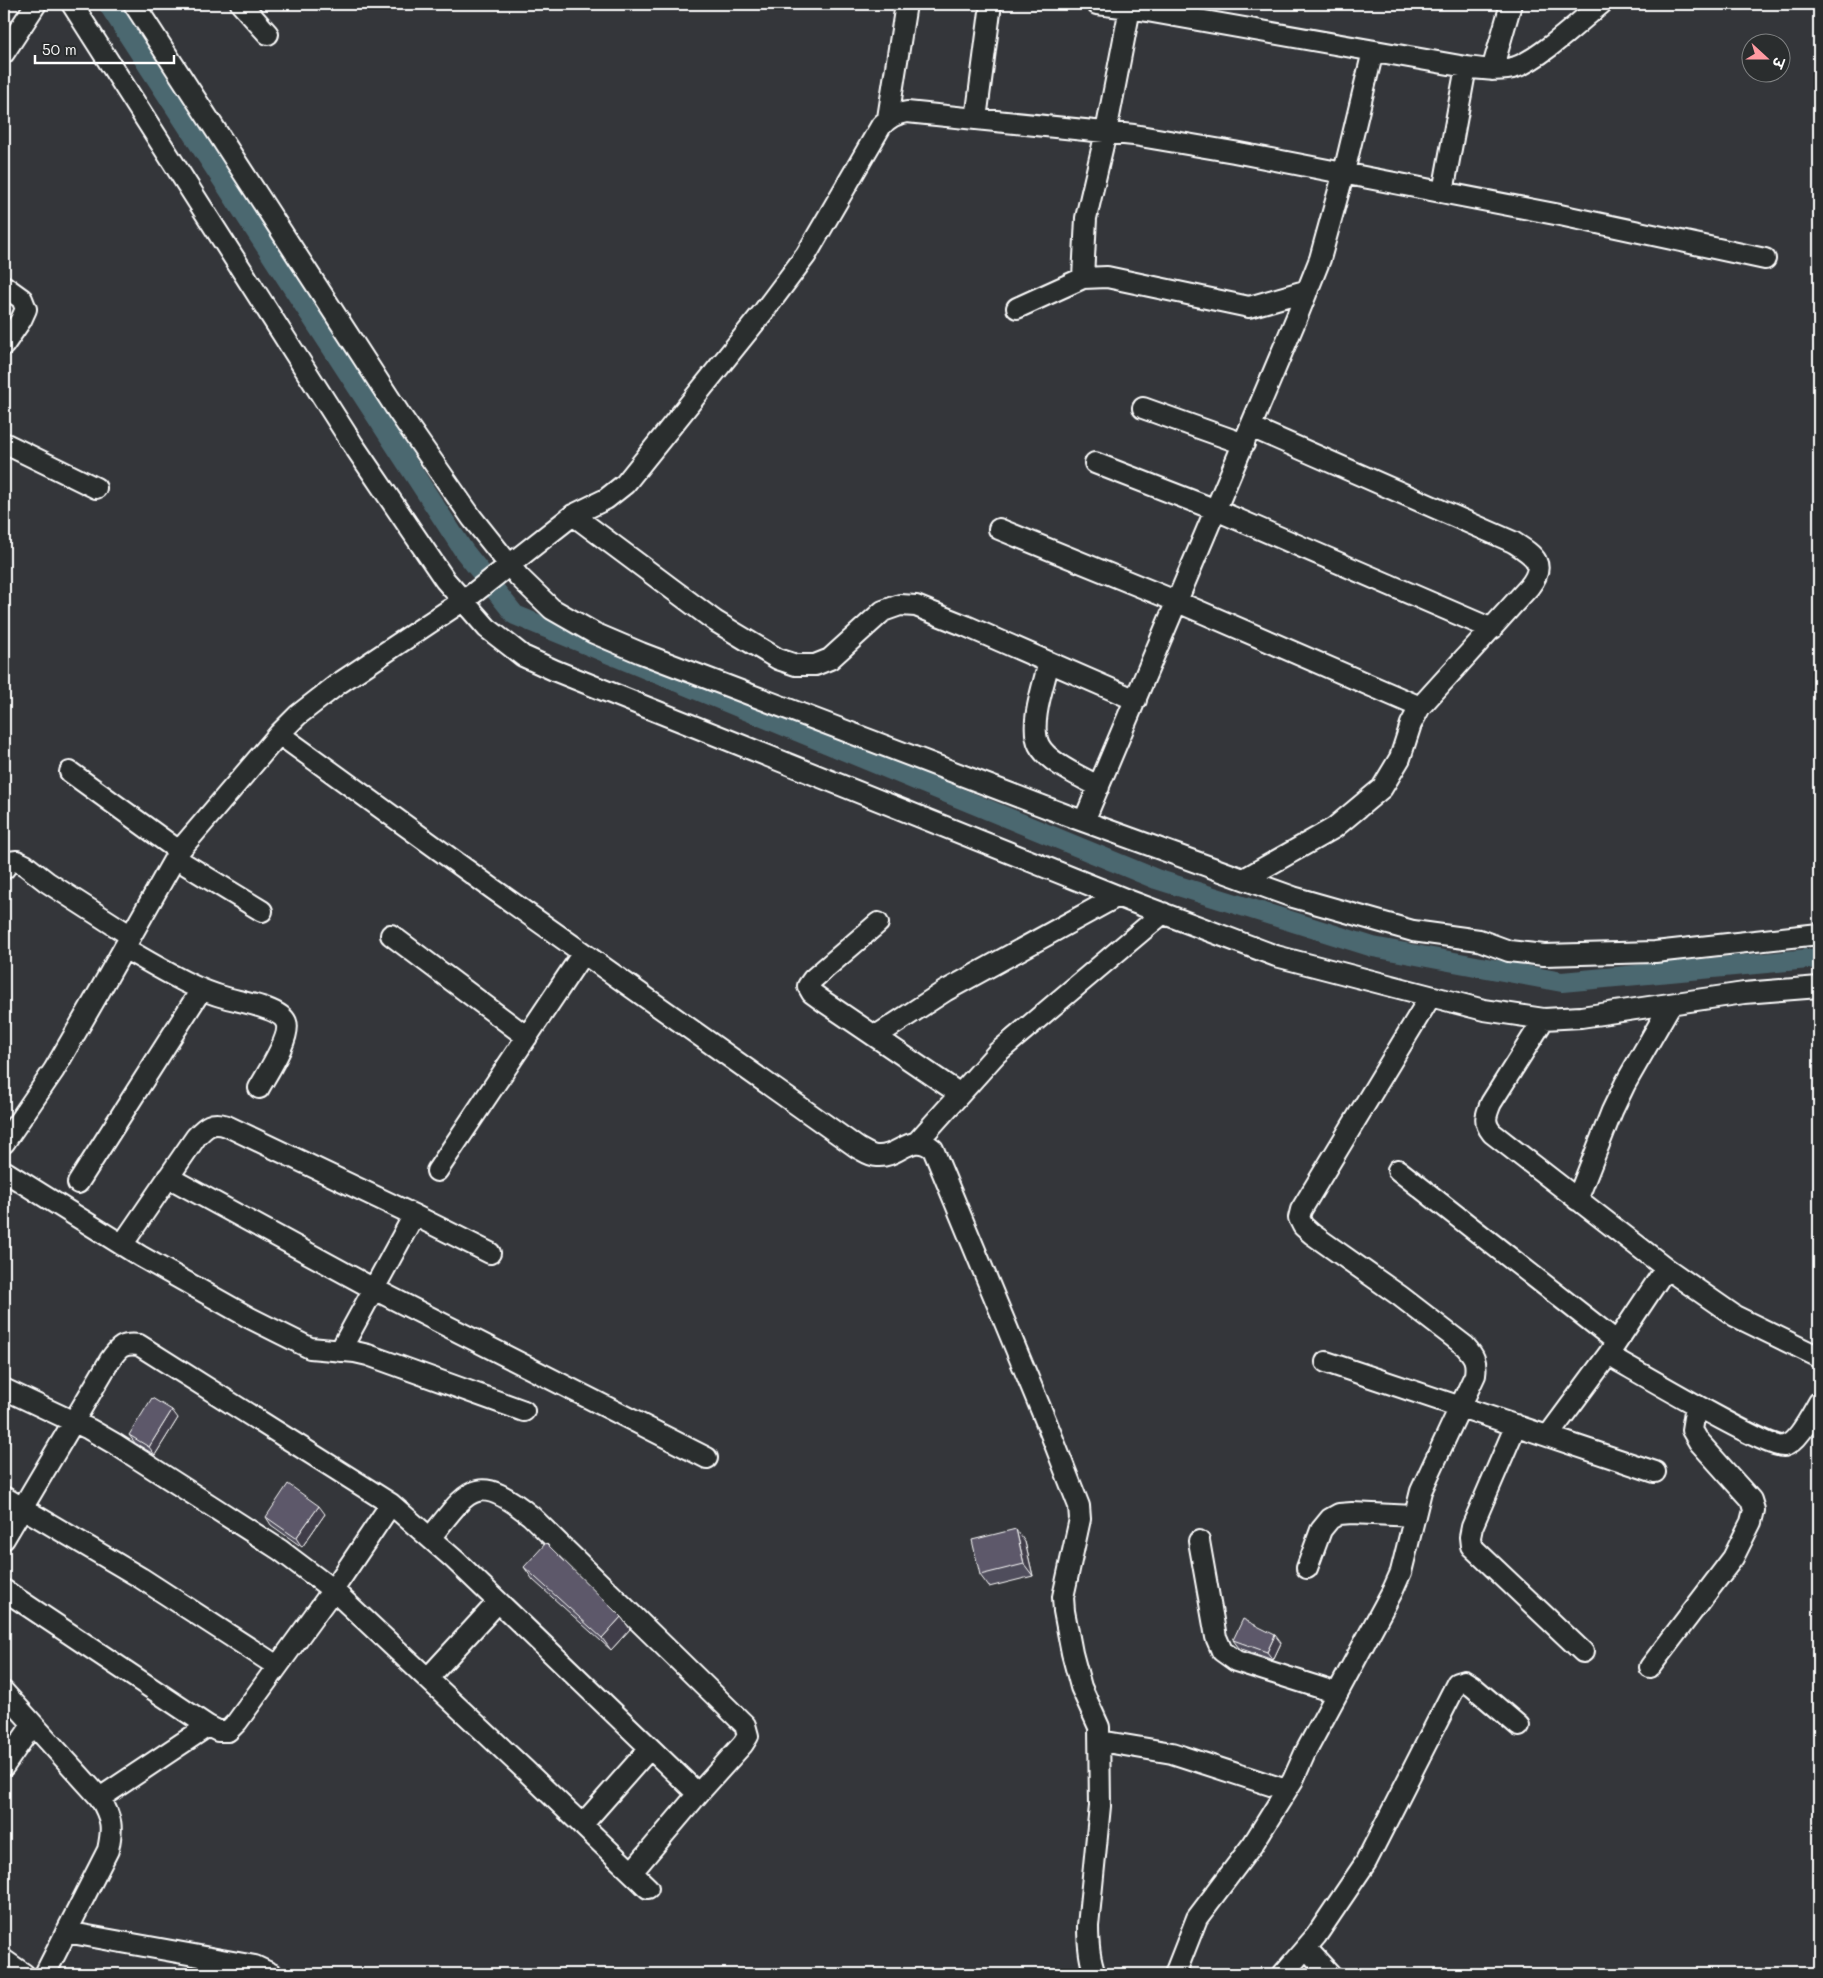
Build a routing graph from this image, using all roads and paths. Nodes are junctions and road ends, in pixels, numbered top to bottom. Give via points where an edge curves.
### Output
1 (36, 4) edge
2 (72, 4) edge
3 (134, 4) edge
4 (241, 4) edge
5 (906, 4) edge
6 (991, 4) edge
7 (1097, 4) edge
8 (1511, 4) edge
9 (1601, 4) edge
10 (1130, 8) junction
11 (268, 34) dead end
12 (1373, 51) junction
13 (4, 53) edge
14 (1466, 67) junction
15 (1492, 70) junction
16 (888, 118) junction
17 (976, 119) junction
18 (1106, 132) junction
19 (1344, 172) junction
20 (1443, 192) junction
21 (1765, 260) dead end
22 (1083, 278) junction
23 (4, 286) edge
24 (1308, 290) junction
25 (1017, 308) dead end
26 (4, 345) edge
27 (1143, 408) dead end
28 (1248, 435) junction
29 (4, 443) edge
30 (1095, 463) dead end
31 (96, 488) dead end
32 (1216, 510) junction
33 (573, 515) junction
34 (999, 528) dead end
35 (505, 568) junction
36 (467, 598) junction
37 (1178, 602) junction
38 (1492, 629) junction
39 (1050, 662) junction
40 (1136, 700) junction
41 (1420, 707) junction
42 (279, 734) junction
43 (70, 772) dead end
44 (1099, 787) junction
45 (1084, 821) junction
46 (177, 854) junction
47 (4, 869) edge
48 (1244, 879) junction
49 (1118, 896) junction
50 (262, 910) dead end
51 (1162, 913) junction
52 (878, 922) dead end
53 (1819, 934) edge
54 (391, 935) dead end
55 (128, 942) junction
56 (584, 953) junction
57 (1819, 986) edge
58 (202, 990) junction
59 (1430, 997) junction
60 (1671, 1004) junction
61 (1544, 1019) junction
62 (876, 1036) junction
63 (527, 1037) junction
64 (259, 1088) dead end
65 (960, 1094) junction
66 (916, 1142) junction
67 (4, 1143) edge
68 (1398, 1170) dead end
69 (4, 1171) edge
70 (437, 1171) dead end
71 (168, 1177) junction
72 (78, 1183) dead end
73 (1577, 1200) junction
74 (414, 1215) junction
75 (122, 1244) junction
76 (490, 1253) dead end
77 (1666, 1268) junction
78 (374, 1289) junction
79 (1612, 1348) junction
80 (340, 1351) junction
81 (1819, 1357) edge
82 (1326, 1362) dead end
83 (4, 1388) edge
84 (1819, 1402) edge
85 (1696, 1404) junction
86 (1461, 1406) junction
87 (524, 1412) dead end
88 (73, 1421) junction
89 (1516, 1425) junction
90 (1548, 1436) junction
91 (707, 1458) dead end
92 (1655, 1472) dead end
93 (4, 1497) edge
94 (391, 1504) junction
95 (23, 1506) junction
96 (1414, 1516) junction
97 (430, 1538) junction
98 (4, 1539) edge
99 (1199, 1542) dead end
100 (1307, 1568) dead end
101 (4, 1590) edge
102 (333, 1590) junction
103 (498, 1602) junction
104 (1583, 1652) dead end
105 (277, 1666) junction
106 (1650, 1667) dead end
107 (428, 1678) junction
108 (4, 1692) edge
109 (1337, 1693) junction
110 (33, 1724) junction
111 (208, 1726) junction
112 (1519, 1726) dead end
113 (1100, 1741) junction
114 (650, 1748) junction
115 (4, 1766) edge
116 (1286, 1790) junction
117 (698, 1794) junction
118 (100, 1798) junction
119 (582, 1824) junction
120 (632, 1872) junction
121 (648, 1888) dead end
122 (66, 1932) junction
123 (1306, 1948) junction
124 (4, 1960) edge
125 (24, 1974) edge
126 (45, 1974) edge
127 (272, 1974) edge
128 (1095, 1974) edge
129 (1175, 1974) edge
130 (1283, 1974) edge
131 (1330, 1974) edge

1 - 13 street
2 - 36 street via 352,443 445,580
3 - 35 street via 399,413
4 - 11 street
5 - 16 street
6 - 17 street
7 - 10 street
8 - 15 street
9 - 15 street via 1535,57 1516,67
10 - 12 street
10 - 18 street
12 - 14 street
12 - 19 street
14 - 15 street
14 - 20 street
16 - 17 street via 907,112
16 - 33 street via 806,255 764,311 624,484 606,499
17 - 18 street
18 - 19 street
18 - 22 street via 1086,218
19 - 20 street
19 - 24 street
20 - 21 street
22 - 24 street via 1107,277 1249,307
22 - 25 street
23 - 26 street via 22,299 26,309
24 - 28 street
27 - 28 street
28 - 32 street
28 - 38 street via 1479,526 1530,553 1536,561 1537,577
29 - 31 street
30 - 32 street
32 - 37 street
32 - 38 street
33 - 35 street
33 - 39 street via 715,621 778,659 796,665 815,665 830,659 883,611 900,605 916,606
34 - 37 street
35 - 36 street
35 - 45 street via 552,608 594,633
36 - 42 street via 338,684
36 - 49 street via 488,628 523,656
37 - 40 street
37 - 41 street
38 - 41 street
39 - 40 street
39 - 44 street via 1035,728 1039,745 1061,766
40 - 44 street
41 - 48 street via 1400,758 1382,788 1334,828
42 - 46 street
42 - 56 street
43 - 46 street
44 - 45 street
45 - 48 street
46 - 50 street
46 - 55 street
47 - 55 street via 8,862 17,861 25,865
48 - 53 street via 1293,897 1413,931 1479,940 1528,955 1655,952
49 - 51 street
49 - 62 street via 945,991
51 - 59 street via 1276,956
51 - 65 street via 997,1053
52 - 62 street via 808,986 822,1001
54 - 63 street
55 - 58 street via 191,986
55 - 67 street via 54,1070
56 - 63 street
56 - 66 street via 858,1148 874,1156 884,1156
57 - 60 street
58 - 64 street via 266,1009 286,1021 282,1045
58 - 72 street
59 - 61 street via 1484,1010
59 - 86 street via 1299,1218 1312,1234 1429,1317 1474,1356 1477,1365 1475,1375
60 - 61 street
60 - 73 street via 1615,1105
61 - 73 street via 1491,1103 1486,1126
62 - 65 street
63 - 70 street
65 - 66 street
66 - 113 street via 926,1143 933,1149 1079,1506 1080,1519 1064,1588 1064,1612 1076,1670 1099,1727
68 - 79 street
69 - 75 street
71 - 74 street via 196,1137 207,1125 217,1123
71 - 75 street
71 - 78 street
73 - 77 street
74 - 76 street
74 - 78 street
75 - 80 street via 250,1318 310,1348
77 - 79 street
77 - 81 street via 1734,1316
78 - 80 street
78 - 91 street
79 - 85 street
79 - 90 street
80 - 87 street via 368,1355
82 - 86 street
83 - 88 street
84 - 85 street via 1799,1435 1783,1447 1772,1445
85 - 106 street via 1692,1430 1751,1500 1754,1510 1733,1558
86 - 89 street
86 - 96 street via 1421,1491
88 - 94 street via 119,1347 140,1345
88 - 95 street
88 - 102 street via 115,1444 272,1544
89 - 90 street
89 - 104 street via 1472,1527 1471,1546
90 - 92 street
93 - 95 street
94 - 97 street
94 - 102 street
95 - 98 street
95 - 105 street
96 - 100 street via 1339,1514 1321,1530
96 - 109 street via 1401,1572
97 - 103 street
97 - 117 street via 460,1500 479,1489 512,1500 538,1523 746,1725 748,1736 743,1744
99 - 109 street via 1216,1637 1222,1651 1236,1661
101 - 111 street
102 - 105 street
102 - 107 street
103 - 107 street
103 - 114 street
105 - 111 street via 228,1731
107 - 119 street
108 - 110 street
109 - 116 street
110 - 115 street
110 - 118 street
111 - 118 street
112 - 123 street via 1472,1686 1464,1681 1457,1683 1366,1862
113 - 116 street via 1172,1753
113 - 128 street via 1099,1826 1088,1926 1088,1945
114 - 117 street
114 - 119 street
116 - 129 street via 1236,1867 1197,1918
117 - 120 street
118 - 122 street via 109,1812 112,1828 108,1850
119 - 120 street
120 - 121 street
122 - 126 street
122 - 127 street via 255,1966
123 - 130 street
123 - 131 street
124 - 125 street

